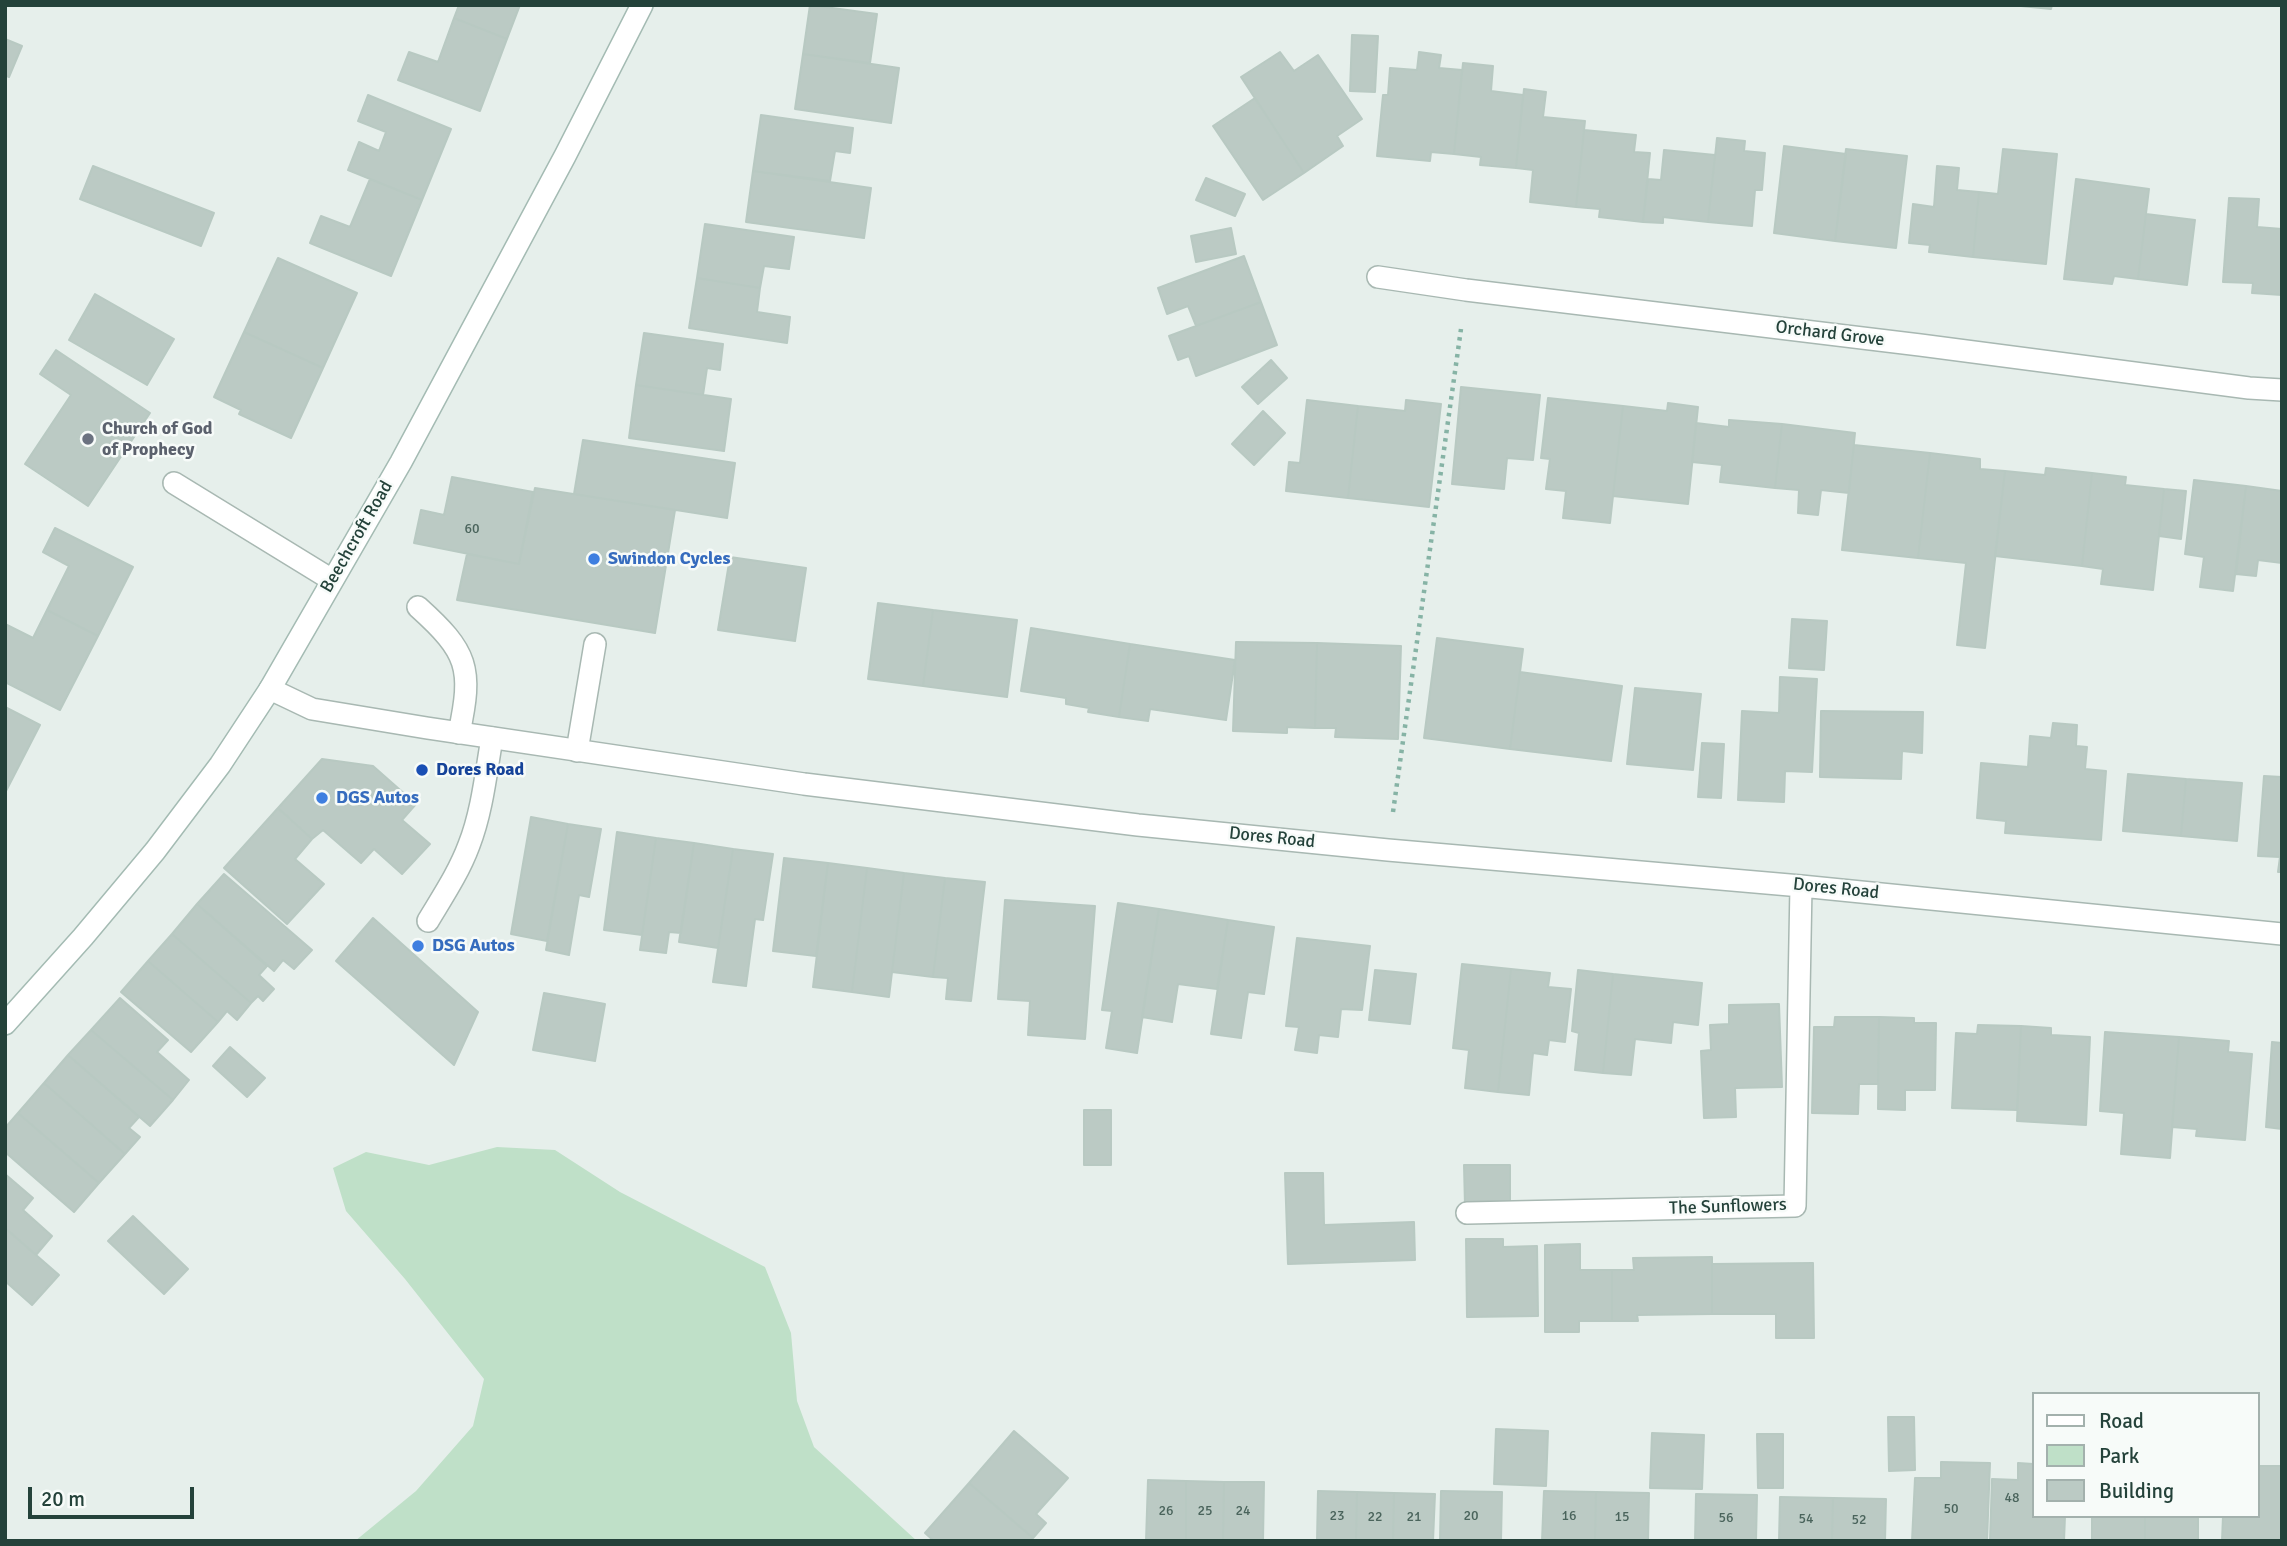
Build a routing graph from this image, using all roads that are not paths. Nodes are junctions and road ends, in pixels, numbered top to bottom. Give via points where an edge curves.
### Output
1 (642, 5) edge
2 (1378, 277) dead end
3 (2282, 390) edge
4 (174, 483) dead end
5 (332, 580) junction
6 (418, 607) dead end
7 (595, 644) dead end
8 (270, 689) junction
9 (459, 733) junction
10 (492, 738) junction
11 (577, 751) junction
12 (1801, 886) junction
13 (428, 921) dead end
14 (2282, 934) edge
15 (5, 1024) edge
16 (1467, 1213) dead end

1 - 5 street, Beechcroft Road via 432,404
2 - 3 street, Orchard Grove
4 - 5 street
5 - 8 street, Beechcroft Road
6 - 9 street via 444,630 465,666 466,702
7 - 11 street
8 - 9 street, Dores Road via 312,709
8 - 15 street, Beechcroft Road via 155,851
9 - 10 street, Dores Road
10 - 11 street, Dores Road
10 - 13 street via 470,843
11 - 12 street, Dores Road via 1138,825
12 - 14 street, Dores Road
12 - 16 street, The Sunflowers via 1795,1206

